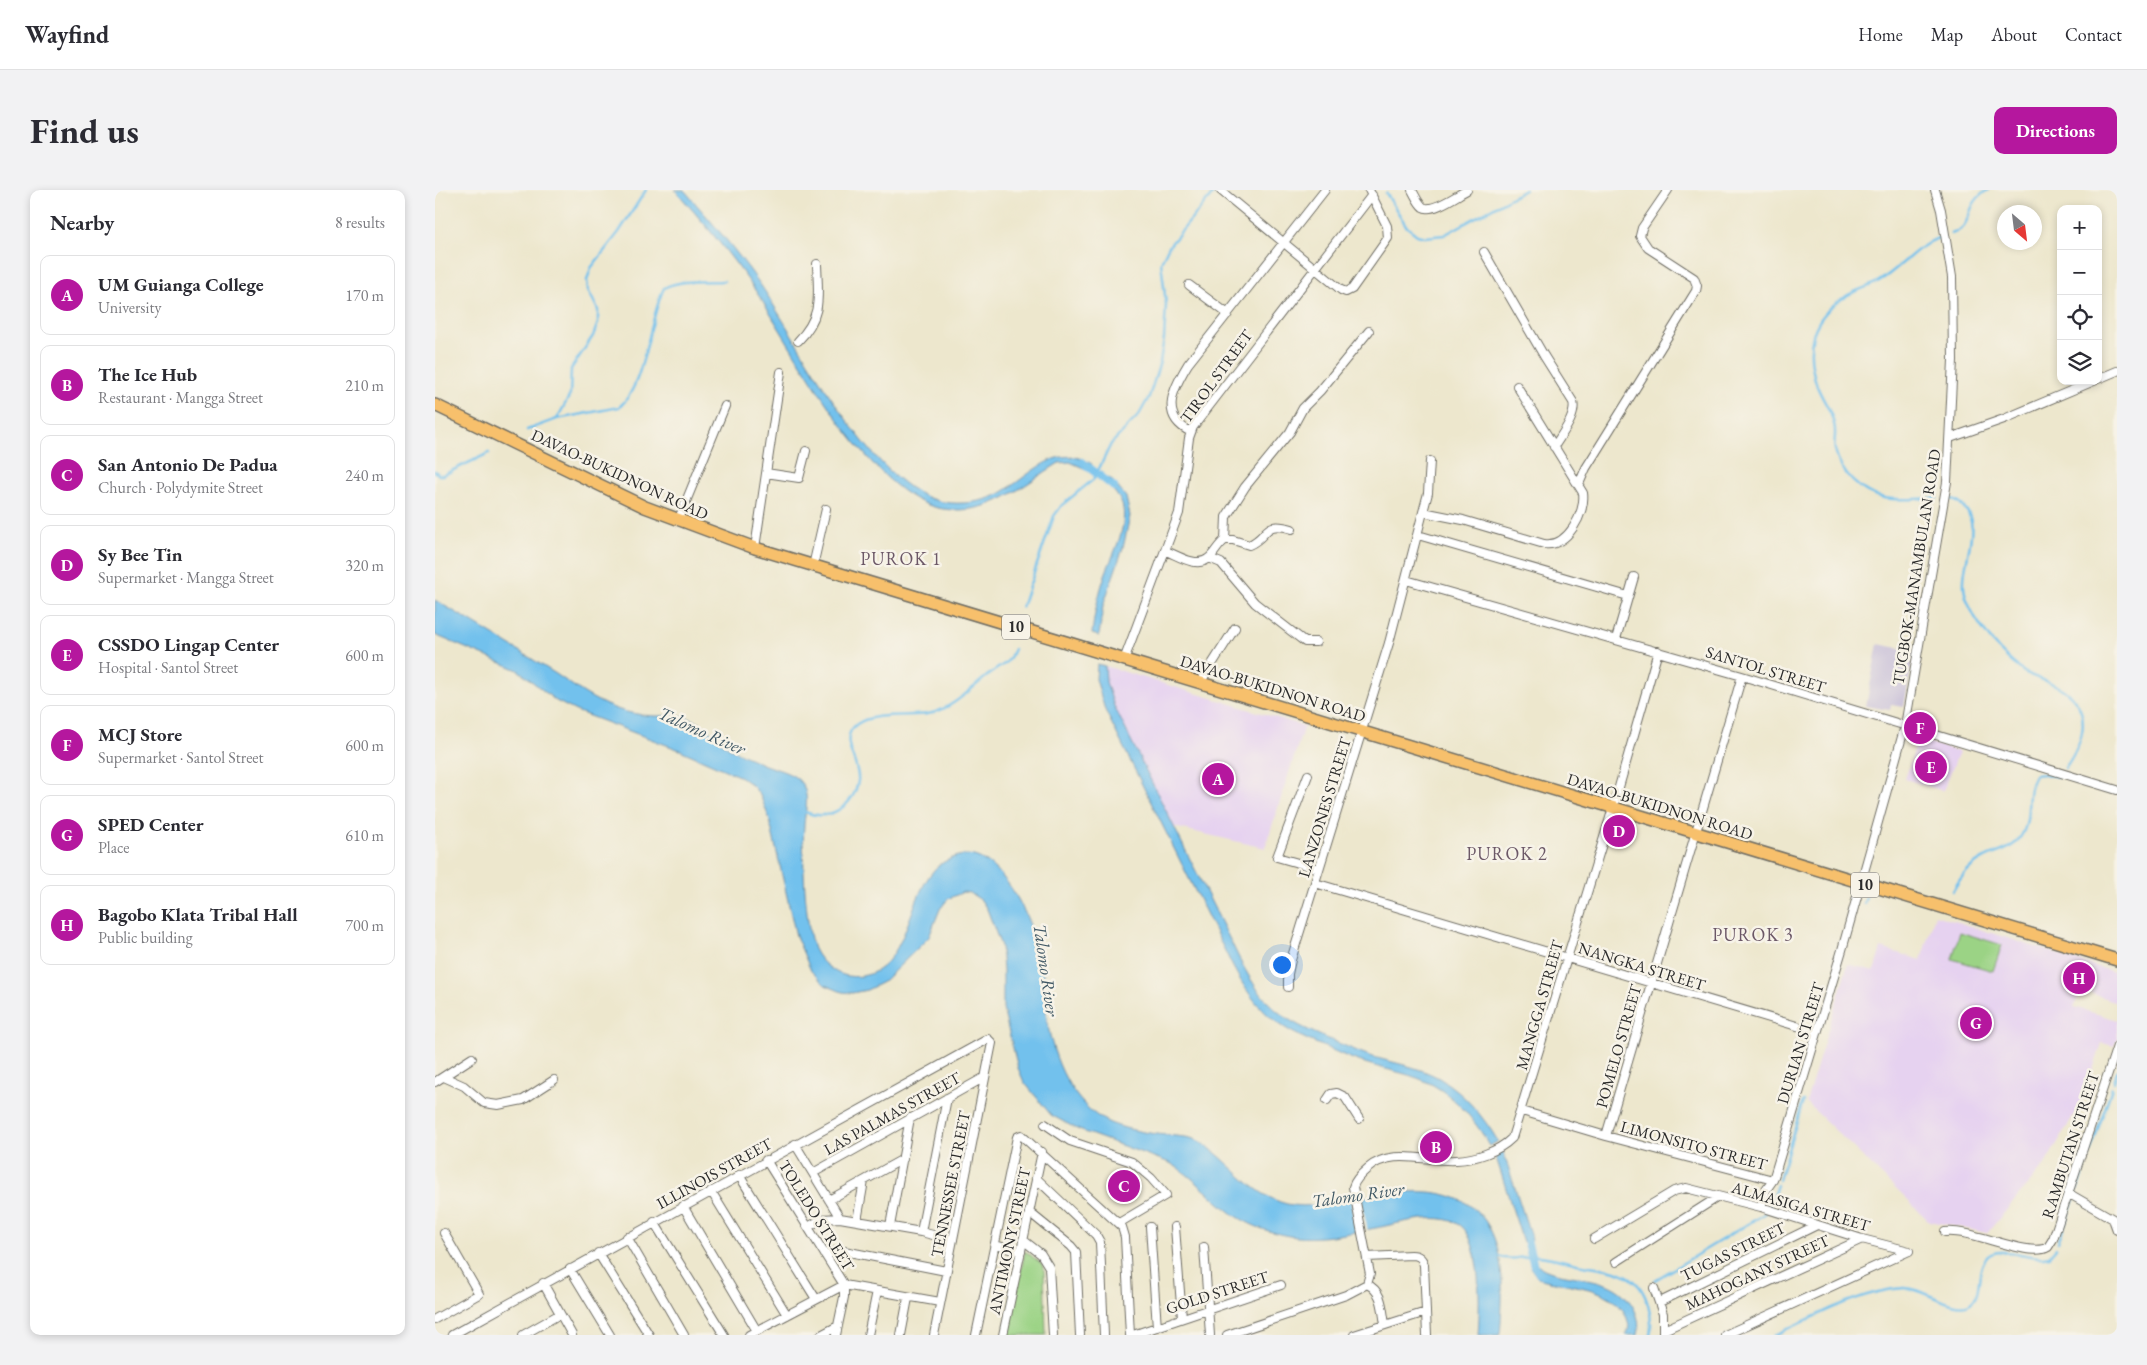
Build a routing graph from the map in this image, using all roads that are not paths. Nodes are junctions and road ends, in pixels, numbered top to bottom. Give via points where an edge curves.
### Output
1 (1325, 190) edge
2 (1412, 190) edge
3 (1467, 190) edge
4 (1668, 190) edge
5 (1935, 190) edge
6 (1221, 191) edge
7 (1371, 193) edge
8 (1283, 244) junction
9 (1484, 252) dead end
10 (817, 264) dead end
11 (1315, 269) junction
12 (1189, 285) dead end
13 (1228, 314) junction
14 (1369, 331) dead end
15 (798, 341) dead end
16 (2117, 371) edge
17 (781, 372) dead end
18 (2102, 378) edge
19 (2085, 385) edge
20 (1517, 386) dead end
21 (435, 405) edge
22 (725, 406) dead end
23 (1191, 432) junction
24 (1950, 438) junction
25 (1554, 447) junction
26 (806, 451) dead end
27 (1430, 462) dead end
28 (766, 473) junction
29 (1579, 484) junction
30 (826, 509) dead end
31 (1423, 512) junction
32 (678, 521) junction
33 (1292, 529) dead end
34 (1418, 535) junction
35 (1225, 540) junction
36 (755, 548) junction
37 (1166, 551) junction
38 (1209, 558) junction
39 (813, 566) junction
40 (1634, 577) dead end
41 (1406, 580) junction
42 (1629, 596) junction
43 (1235, 628) dead end
44 (1616, 639) junction
45 (1316, 642) dead end
46 (1658, 651) junction
47 (1124, 660) junction
48 (1742, 676) junction
49 (1201, 683) junction
50 (1905, 726) junction
51 (1361, 732) junction
52 (1308, 775) dead end
53 (2117, 790) edge
54 (1613, 808) junction
55 (1695, 833) junction
56 (1319, 869) junction
57 (1315, 883) junction
58 (1861, 884) junction
59 (1567, 958) junction
60 (2117, 960) edge
61 (1651, 982) junction
62 (1288, 987) dead end
63 (1817, 1032) junction
64 (990, 1039) joint
65 (2117, 1046) edge
66 (472, 1058) dead end
67 (444, 1077) junction
68 (985, 1077) junction
69 (555, 1080) dead end
70 (435, 1082) edge
71 (947, 1098) junction
72 (1327, 1100) dead end
73 (1522, 1110) junction
74 (909, 1118) junction
75 (1359, 1119) dead end
76 (1045, 1124) dead end
77 (1605, 1136) junction
78 (795, 1144) junction
79 (1042, 1152) junction
80 (903, 1159) junction
81 (766, 1160) junction
82 (813, 1173) junction
83 (739, 1175) junction
84 (1036, 1178) junction
85 (1773, 1180) junction
86 (864, 1181) junction
87 (711, 1190) junction
88 (2069, 1193) junction
89 (1719, 1197) junction
90 (829, 1200) junction
91 (683, 1206) junction
92 (1761, 1207) junction
93 (1029, 1212) junction
94 (840, 1218) junction
95 (857, 1221) junction
96 (654, 1222) junction
97 (1119, 1223) junction
98 (1817, 1225) junction
99 (890, 1226) junction
100 (807, 1227) junction
101 (1150, 1227) dead end
102 (1175, 1227) dead end
103 (2117, 1230) edge
104 (921, 1232) junction
105 (1945, 1232) dead end
106 (444, 1233) dead end
107 (627, 1237) junction
108 (1594, 1239) dead end
109 (1862, 1239) junction
110 (953, 1240) junction
111 (1023, 1240) junction
112 (995, 1245) junction
113 (1204, 1247) dead end
114 (1021, 1252) junction
115 (598, 1253) junction
116 (825, 1255) junction
117 (1367, 1257) junction
118 (1616, 1262) dead end
119 (569, 1268) junction
120 (946, 1271) junction
121 (543, 1283) junction
122 (1367, 1284) junction
123 (844, 1285) junction
124 (1281, 1285) dead end
125 (1654, 1288) dead end
126 (877, 1291) junction
127 (908, 1298) junction
128 (816, 1299) junction
129 (941, 1302) junction
130 (1660, 1302) junction
131 (1208, 1310) junction
132 (1426, 1312) junction
133 (560, 1314) junction
134 (787, 1315) junction
135 (1182, 1318) junction
136 (435, 1319) edge
137 (1385, 1324) junction
138 (838, 1326) junction
139 (1157, 1327) junction
140 (757, 1331) junction
141 (1663, 1333) edge
142 (452, 1335) edge
143 (523, 1335) edge
144 (572, 1335) edge
145 (610, 1335) edge
146 (649, 1335) edge
147 (684, 1335) edge
148 (724, 1335) edge
149 (749, 1335) edge
150 (821, 1335) edge
151 (836, 1335) edge
152 (869, 1335) edge
153 (901, 1335) edge
154 (934, 1335) edge
155 (976, 1335) edge
156 (1003, 1335) edge
157 (1053, 1335) edge
158 (1080, 1335) edge
159 (1104, 1335) edge
160 (1132, 1335) edge
161 (1210, 1335) edge
162 (1227, 1335) edge
163 (1354, 1335) edge
164 (1427, 1335) edge
165 (1725, 1335) edge

1 - 8 street
2 - 3 street via 1422,206 1429,209
4 - 29 street via 1640,236 1648,248 1694,278 1696,291
5 - 24 street, TUGBOK-MANAMBULAN ROAD via 1952,277
6 - 8 street
7 - 11 street, TIROL STREET
7 - 11 street via 1389,234 1386,243 1352,289 1346,292
8 - 11 street
8 - 13 street
9 - 25 street via 1573,402 1573,414
10 - 15 street via 815,317
11 - 23 street, TIROL STREET
12 - 13 street
13 - 23 street via 1188,364 1175,389 1172,416
14 - 35 street via 1303,408 1290,432 1245,487 1225,517
16 - 18 street
17 - 28 street
19 - 24 street
20 - 25 street
21 - 32 highway, DAVAO-BUKIDNON ROAD / 10
22 - 32 street
23 - 37 street, TIROL STREET via 1181,503
24 - 50 street, TUGBOK-MANAMBULAN ROAD via 1947,482
25 - 29 street
26 - 28 street via 799,478
27 - 31 street, LANZONES STREET
28 - 36 street
29 - 31 street via 1583,509 1565,538 1554,545
30 - 39 street
31 - 34 street, LANZONES STREET
32 - 36 highway, DAVAO-BUKIDNON ROAD / 10
33 - 35 street via 1272,526 1249,544
34 - 41 street, LANZONES STREET
34 - 42 street
35 - 38 street
36 - 39 highway, DAVAO-BUKIDNON ROAD / 10
37 - 38 street via 1193,562
37 - 47 street, TIROL STREET
38 - 45 street via 1221,562 1255,603 1299,638 1305,642
39 - 47 highway, DAVAO-BUKIDNON ROAD / 10
40 - 42 street
41 - 44 street, SANTOL STREET
41 - 51 street, LANZONES STREET
42 - 44 street
43 - 49 street
44 - 46 street, SANTOL STREET
46 - 48 street, SANTOL STREET
46 - 54 street, MANGGA STREET
47 - 49 highway, DAVAO-BUKIDNON ROAD / 10
48 - 50 street, SANTOL STREET
48 - 55 street, POMELO STREET
49 - 51 highway, DAVAO-BUKIDNON ROAD / 10
50 - 53 street, SANTOL STREET
50 - 58 street, TUGBOK-MANAMBULAN ROAD
51 - 54 highway, DAVAO-BUKIDNON ROAD / 10
51 - 56 street, LANZONES STREET
52 - 56 street via 1277,856
54 - 55 highway, DAVAO-BUKIDNON ROAD / 10
54 - 59 street, MANGGA STREET
55 - 58 highway, DAVAO-BUKIDNON ROAD / 10
55 - 61 street, POMELO STREET
56 - 57 street, LANZONES STREET
57 - 59 street, NANGKA STREET
57 - 62 street, LANZONES STREET via 1291,960
58 - 60 highway, DAVAO-BUKIDNON ROAD / 10
58 - 63 street, DURIAN STREET
59 - 61 street, NANGKA STREET
59 - 73 street, MANGGA STREET
61 - 63 street, NANGKA STREET
61 - 77 street, POMELO STREET
63 - 85 street, DURIAN STREET
64 - 68 street, TENNESSEE STREET via 992,1043
64 - 78 street, ILLINOIS STREET
65 - 88 street, RAMBUTAN STREET
66 - 67 street
67 - 69 street via 464,1086 484,1103 498,1105 523,1100
67 - 70 street
68 - 71 street, LAS PALMAS STREET
68 - 110 street, TENNESSEE STREET
71 - 74 street, LAS PALMAS STREET
71 - 104 street
72 - 75 street via 1331,1094 1337,1093 1345,1097
73 - 77 street, LIMONSITO STREET
73 - 117 street, MANGGA STREET via 1512,1138 1489,1152 1457,1160 1382,1159 1360,1176 1354,1184 1354,1191
74 - 80 street
74 - 82 street, LAS PALMAS STREET
76 - 97 street via 1070,1141 1132,1162 1165,1195
77 - 85 street, LIMONSITO STREET
78 - 81 street, ILLINOIS STREET
78 - 82 street
79 - 84 street, ANTIMONY STREET
79 - 97 street
79 - 112 street via 1019,1135 1017,1137
80 - 86 street
80 - 99 street
81 - 83 street, ILLINOIS STREET
81 - 100 street, TOLEDO STREET
82 - 90 street
83 - 87 street, ILLINOIS STREET
83 - 128 street
84 - 93 street, ANTIMONY STREET
84 - 159 street via 1100,1242
85 - 92 street, DURIAN STREET via 1765,1190
86 - 90 street
86 - 95 street
87 - 91 street, ILLINOIS STREET
87 - 134 street
88 - 103 street via 2113,1219
88 - 105 street, RAMBUTAN STREET via 2053,1239 2044,1250 2035,1251
89 - 92 street, ALMASIGA STREET
89 - 108 street, ALMASIGA STREET via 1686,1188 1675,1191
89 - 118 street
90 - 94 street
91 - 96 street, ILLINOIS STREET
91 - 140 street
92 - 98 street, ALMASIGA STREET
93 - 111 street, ANTIMONY STREET
93 - 158 street via 1076,1252
94 - 95 street
94 - 100 street via 822,1220
95 - 99 street
96 - 107 street, ILLINOIS STREET
96 - 148 street
97 - 160 street via 1125,1237
98 - 109 street, ALMASIGA STREET
98 - 130 street, TUGAS STREET
99 - 104 street
100 - 116 street, TOLEDO STREET
101 - 139 street
102 - 135 street
104 - 110 street
106 - 136 street via 479,1294
107 - 115 street, ILLINOIS STREET
107 - 147 street
109 - 141 street, MAHOGANY STREET
109 - 165 street, ALMASIGA STREET via 1909,1251
110 - 120 street, TENNESSEE STREET
111 - 114 street, ANTIMONY STREET
111 - 157 street via 1041,1254 1049,1267
112 - 114 street
112 - 155 street
113 - 131 street
114 - 156 street, ANTIMONY STREET
115 - 119 street, ILLINOIS STREET
115 - 146 street
116 - 120 street via 839,1250
116 - 123 street, TOLEDO STREET
117 - 122 street, MANGGA STREET
117 - 132 street via 1420,1257 1424,1265
119 - 121 street, ILLINOIS STREET
119 - 145 street
120 - 129 street, TENNESSEE STREET
121 - 133 street
121 - 142 street, ILLINOIS STREET
122 - 137 street via 1379,1294
122 - 162 street via 1346,1295
123 - 126 street
123 - 128 street
123 - 138 street
124 - 131 street, GOLD STREET
125 - 130 street
126 - 127 street
126 - 152 street
127 - 129 street
127 - 153 street
128 - 134 street
129 - 154 street, TENNESSEE STREET
130 - 141 street
131 - 135 street, GOLD STREET
131 - 161 street
132 - 137 street
132 - 164 street
133 - 143 street
133 - 144 street
134 - 140 street
135 - 139 street, GOLD STREET
137 - 163 street
138 - 150 street
138 - 151 street
139 - 160 street, GOLD STREET
140 - 149 street

